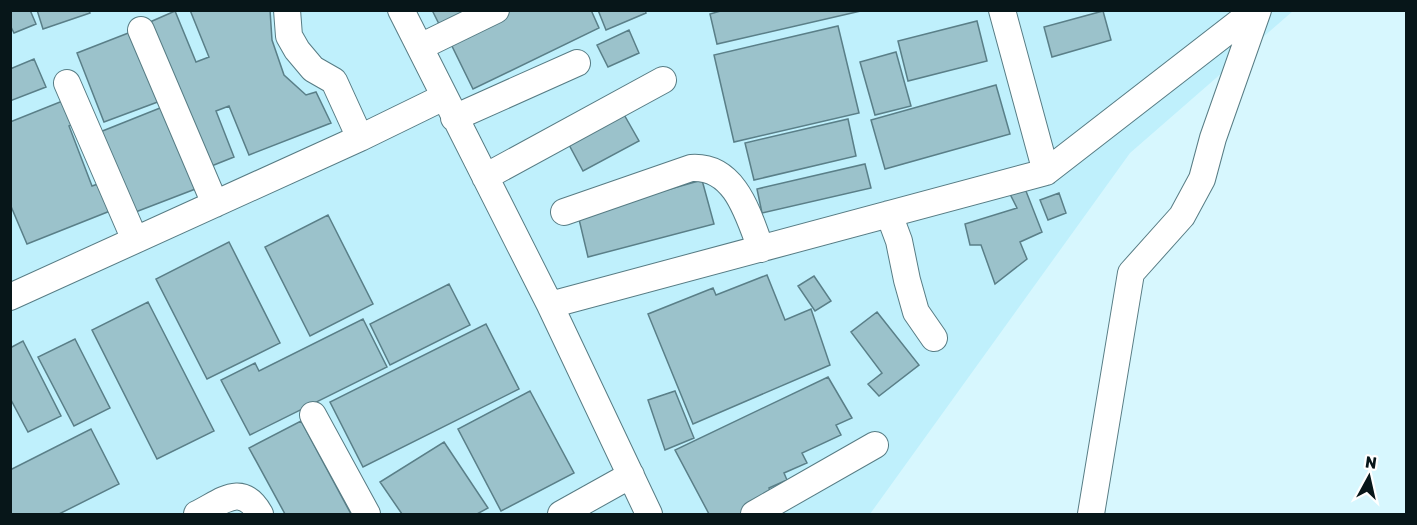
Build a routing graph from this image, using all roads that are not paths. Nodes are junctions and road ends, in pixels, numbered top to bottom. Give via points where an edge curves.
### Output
1 (287, 10) edge
2 (401, 10) edge
3 (496, 10) edge
4 (1002, 10) edge
5 (1257, 10) edge
6 (141, 30) dead end
7 (420, 47) junction
8 (577, 63) dead end
9 (663, 80) dead end
10 (67, 83) dead end
11 (449, 107) junction
12 (360, 138) junction
13 (1046, 172) junction
14 (485, 177) junction
15 (215, 204) junction
16 (564, 212) dead end
17 (889, 214) junction
18 (135, 240) junction
19 (761, 249) junction
20 (10, 297) edge
21 (550, 305) junction
22 (934, 338) dead end
23 (313, 415) dead end
24 (875, 445) dead end
25 (631, 475) junction
26 (197, 514) edge
27 (260, 514) edge
28 (367, 514) edge
29 (561, 514) edge
30 (649, 514) edge
31 (754, 514) edge
32 (1091, 514) edge

1 - 12 street via 289,36 313,69 334,81
2 - 7 street
3 - 7 street
4 - 13 street
5 - 13 street
5 - 32 street via 1202,179 1182,216 1131,273
6 - 15 street
7 - 11 street
8 - 11 street
9 - 14 street
10 - 18 street
11 - 12 street
11 - 14 street
12 - 15 street
13 - 17 street
14 - 21 street
15 - 18 street
16 - 19 street via 691,168 704,168 715,171 730,184
17 - 19 street
17 - 22 street via 916,312
18 - 20 street
19 - 21 street
21 - 25 street
23 - 28 street
24 - 31 street
25 - 29 street
25 - 30 street
26 - 27 street via 239,495 248,498

